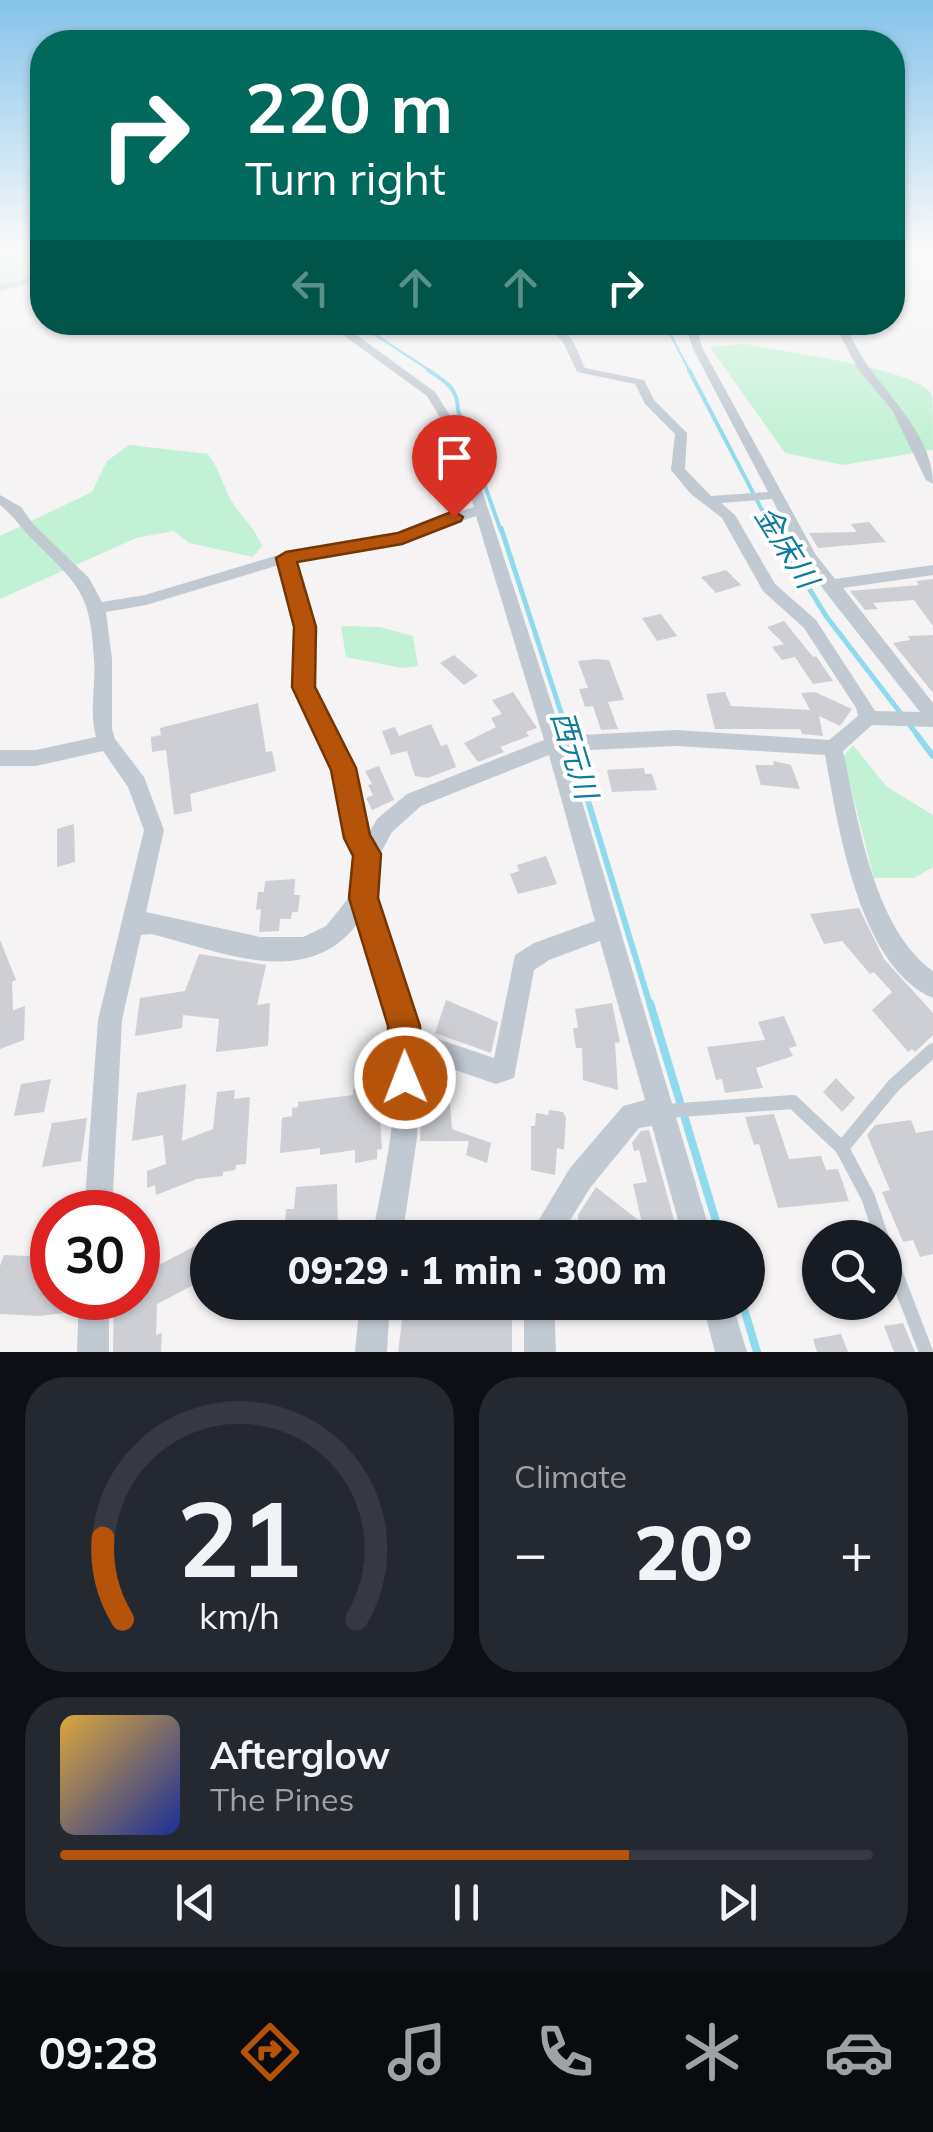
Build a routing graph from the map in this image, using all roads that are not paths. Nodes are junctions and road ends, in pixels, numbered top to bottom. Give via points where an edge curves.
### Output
1 (350, 335) edge
2 (562, 335) edge
3 (694, 335) edge
4 (845, 335) edge
5 (927, 456) edge
6 (933, 480) edge
7 (772, 495) junction
8 (0, 500) edge
9 (710, 500) junction
10 (482, 509) junction
11 (286, 558) junction
12 (933, 570) edge
13 (829, 585) junction
14 (96, 608) junction
15 (874, 718) junction
16 (933, 718) edge
17 (107, 742) junction
18 (555, 744) junction
19 (833, 748) junction
20 (0, 758) edge
21 (367, 854) junction
22 (363, 898) junction
23 (134, 924) junction
24 (608, 927) junction
25 (933, 986) edge
26 (406, 1042) junction
27 (933, 1050) edge
28 (663, 1112) junction
29 (842, 1148) junction
30 (99, 1190) edge
31 (390, 1220) edge
32 (553, 1220) edge
33 (693, 1220) edge
34 (876, 1220) edge
35 (902, 1290) edge
36 (94, 1320) edge
37 (374, 1320) edge
38 (539, 1320) edge
39 (722, 1320) edge
40 (93, 1352) edge
41 (372, 1352) edge
42 (540, 1352) edge
43 (731, 1352) edge
44 (926, 1352) edge

1 - 10 street via 431,394 460,441
2 - 9 street via 582,370 640,382 681,433 678,470
3 - 7 street
4 - 5 street
5 - 6 street
7 - 9 street
7 - 13 street
8 - 14 street via 84,582
9 - 15 street via 728,515 769,586 810,624
10 - 11 street via 402,538
10 - 18 street
11 - 14 street
11 - 21 street via 305,627 304,687 343,768
12 - 13 street
13 - 16 street
14 - 17 street
15 - 16 street
15 - 19 street
17 - 20 street via 36,758
17 - 23 street via 138,783 154,830
18 - 19 street via 676,738
18 - 21 street via 414,800 393,814
18 - 24 street
19 - 25 street via 853,848 887,934 901,961
21 - 22 street
22 - 23 street via 339,930 304,949 280,952
22 - 26 street
23 - 30 street via 110,1020
24 - 26 street via 523,963 506,1069
24 - 28 street
26 - 31 street via 402,1151
27 - 29 lane
28 - 29 lane via 794,1102
28 - 32 street via 632,1115
28 - 33 street
29 - 34 lane
35 - 44 lane
36 - 40 street
37 - 41 street
38 - 42 street
39 - 43 street

